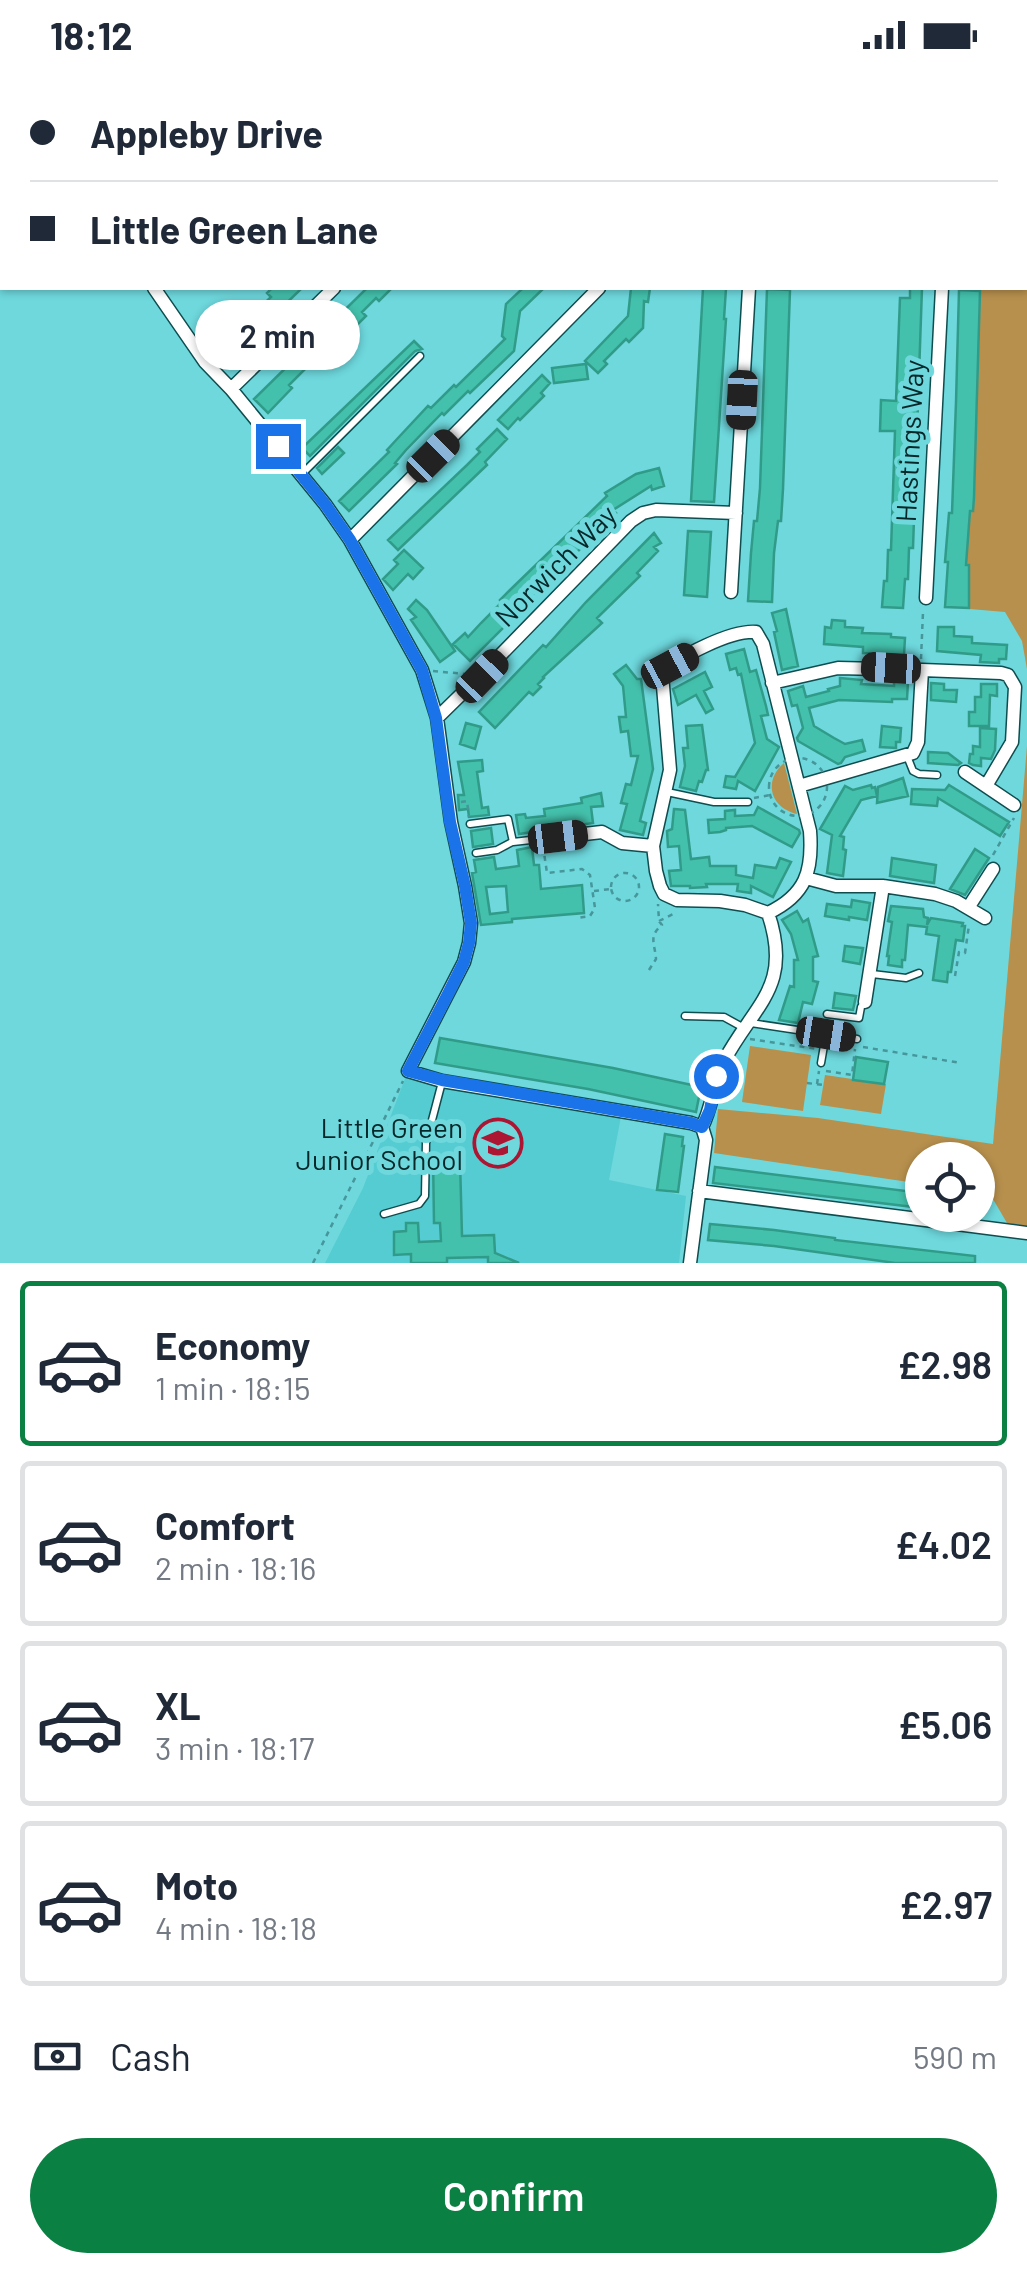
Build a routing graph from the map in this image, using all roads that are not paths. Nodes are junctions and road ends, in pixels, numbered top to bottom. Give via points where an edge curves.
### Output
1 (155, 290) edge
2 (332, 290) edge
3 (597, 290) edge
4 (750, 290) edge
5 (942, 290) edge
6 (420, 356) dead end
7 (231, 389) junction
8 (302, 475) junction
9 (736, 513) junction
10 (350, 540) junction
11 (731, 592) dead end
12 (926, 598) road end
13 (922, 670) junction
14 (772, 683) junction
15 (436, 718) junction
16 (907, 756) junction
17 (965, 772) dead end
18 (937, 776) dead end
19 (799, 786) junction
20 (986, 786) junction
21 (666, 792) junction
22 (748, 802) road end
23 (1014, 805) road end
24 (470, 824) road end
25 (558, 837) joint
26 (512, 842) junction
27 (653, 846) junction
28 (476, 852) dead end
29 (993, 868) road end
30 (806, 878) junction
31 (883, 886) junction
32 (970, 909) junction
33 (768, 912) junction
34 (985, 918) dead end
35 (870, 973) junction
36 (918, 973) dead end
37 (865, 1002) joint
38 (827, 1014) dead end
39 (686, 1016) dead end
40 (744, 1030) junction
41 (826, 1034) junction
42 (857, 1038) dead end
43 (820, 1066) road end
44 (442, 1080) junction
45 (702, 1127) junction
46 (699, 1191) junction
47 (384, 1214) dead end
48 (1027, 1233) edge
49 (690, 1263) edge

1 - 7 street
2 - 7 street
3 - 10 street
4 - 9 street
5 - 12 street, Hastings Way
6 - 8 lane
7 - 8 street
8 - 10 street
9 - 11 street
9 - 15 street, Norwich Way via 642,513
10 - 15 street via 422,670
13 - 14 street via 838,668
13 - 16 street via 917,748
13 - 20 street via 1002,673 1012,680 1012,742
14 - 19 street
14 - 21 street via 756,632 702,649 662,674 670,754
15 - 44 street via 471,923 464,962 408,1071
16 - 18 lane via 913,771
16 - 19 street
17 - 20 street
19 - 30 street via 810,831
20 - 23 street
21 - 22 lane
21 - 27 street
24 - 26 lane via 508,819
25 - 26 lane
25 - 27 street via 602,832 622,843
26 - 28 lane
27 - 33 street via 664,894
29 - 32 street
30 - 31 street
30 - 33 street via 789,900
31 - 32 street via 935,894
31 - 35 street
32 - 34 street
33 - 40 street via 776,971
35 - 36 lane
35 - 37 street
37 - 38 lane via 859,1018
39 - 40 lane via 724,1017
40 - 41 lane
40 - 45 street via 716,1076
41 - 42 lane
41 - 43 lane
44 - 45 street
44 - 47 lane via 426,1143 426,1196
45 - 46 street
46 - 48 street
46 - 49 street

